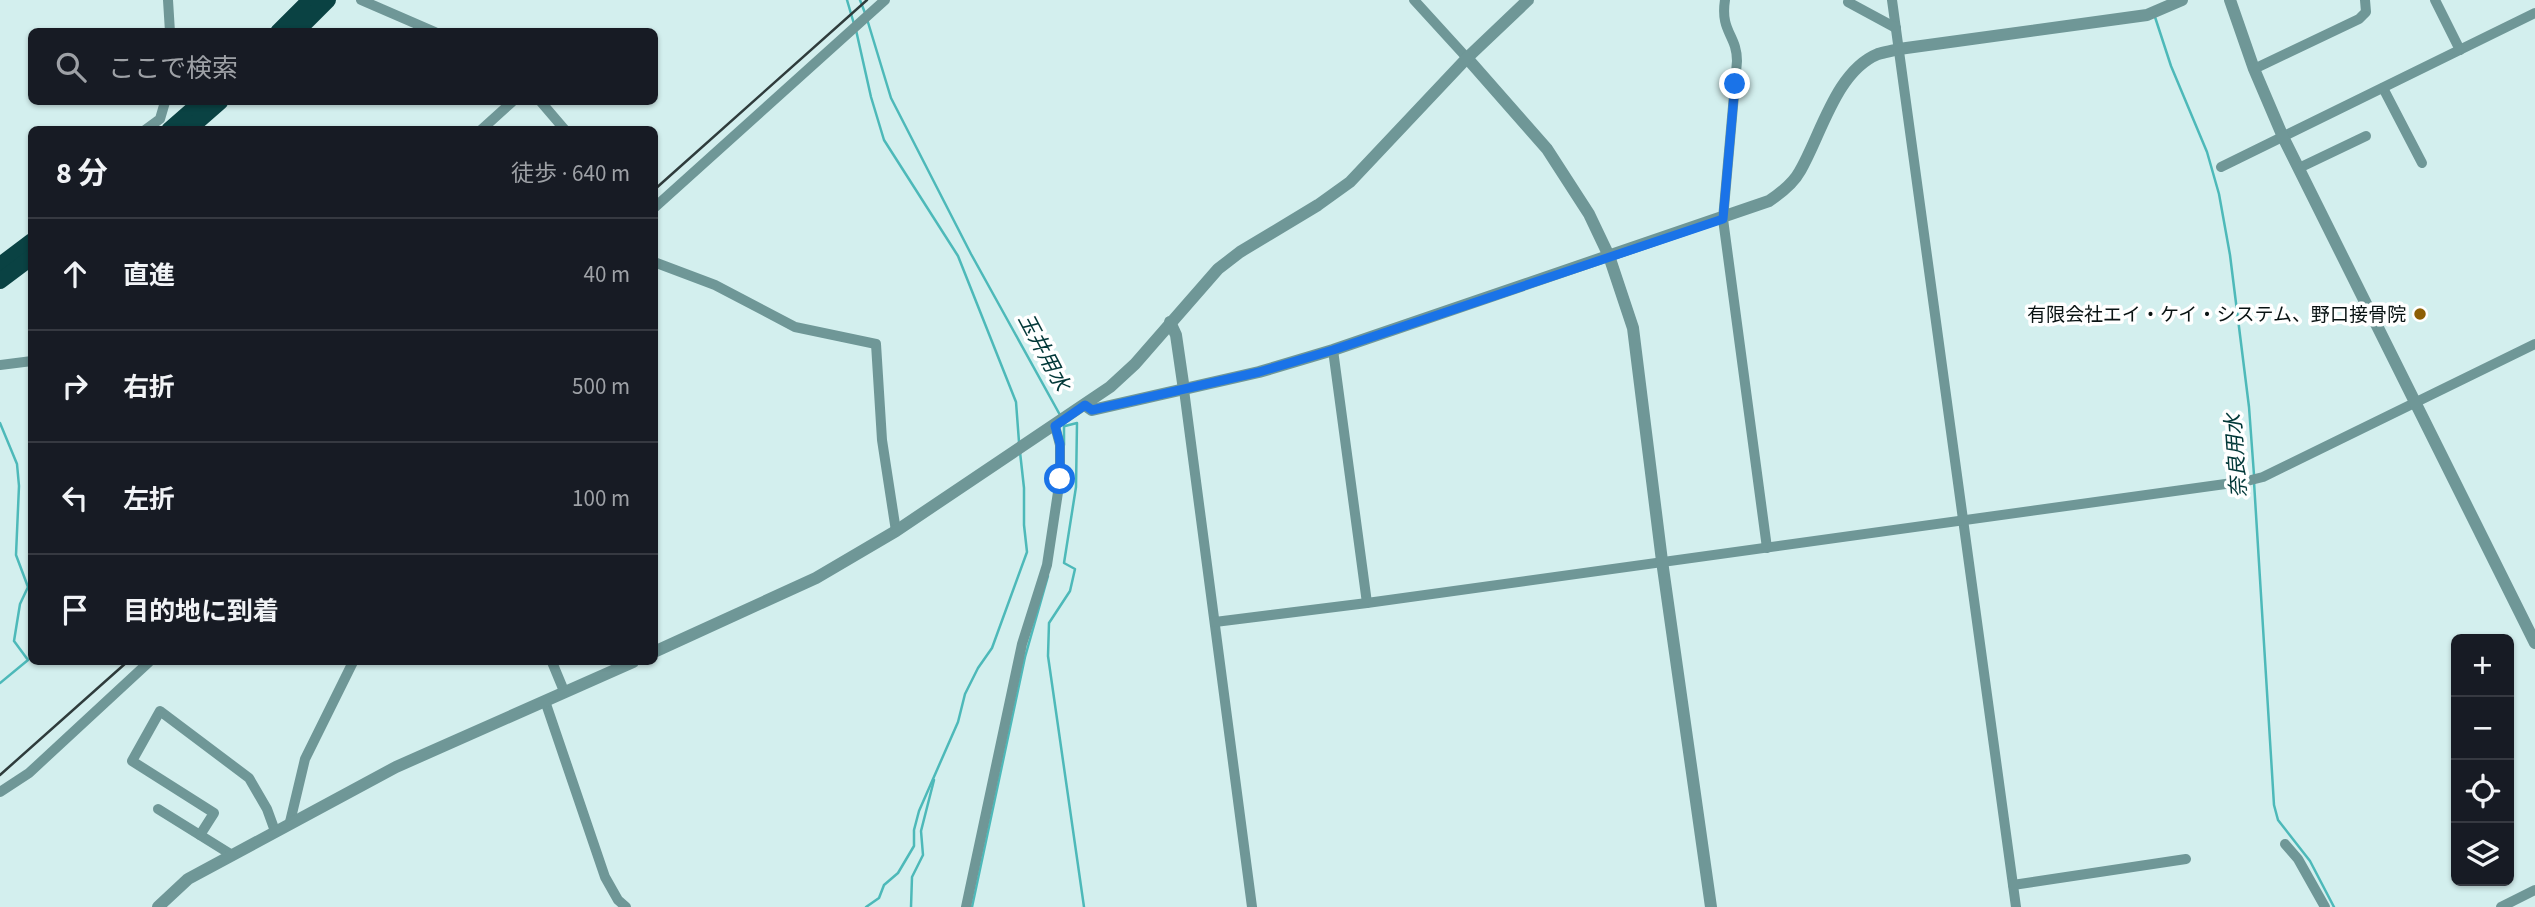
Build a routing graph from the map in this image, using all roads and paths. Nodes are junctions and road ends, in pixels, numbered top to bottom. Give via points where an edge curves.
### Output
1 (168, 0) edge
2 (310, 0) edge
3 (328, 0) edge
4 (361, 0) edge
5 (885, 0) edge
6 (1414, 0) edge
7 (1528, 0) edge
8 (1725, 0) edge
9 (1892, 0) edge
10 (2182, 0) edge
11 (2230, 0) edge
12 (2365, 0) edge
13 (2435, 0) edge
14 (1848, 2) dead end
15 (2535, 13) edge
16 (1896, 27) junction
17 (170, 28) edge
18 (282, 28) edge
19 (300, 28) edge
20 (426, 28) edge
21 (1899, 49) junction
22 (2460, 50) junction
23 (1466, 58) junction
24 (2254, 69) junction
25 (2383, 88) junction
26 (164, 105) edge
27 (198, 105) edge
28 (217, 105) edge
29 (509, 105) edge
30 (544, 105) edge
31 (150, 126) edge
32 (174, 126) edge
33 (193, 126) edge
34 (485, 126) edge
35 (562, 126) edge
36 (2366, 136) dead end
37 (2283, 137) junction
38 (2422, 163) dead end
39 (2221, 167) dead end
40 (2299, 168) junction
41 (658, 204) edge
42 (1723, 219) junction
43 (28, 244) edge
44 (1609, 256) junction
45 (28, 260) edge
46 (658, 264) edge
47 (0, 265) edge
48 (0, 281) edge
49 (1170, 322) junction
50 (2535, 344) edge
51 (1333, 350) junction
52 (28, 362) edge
53 (0, 365) edge
54 (1184, 390) junction
55 (2415, 401) junction
56 (1085, 405) junction
57 (1056, 425) junction
58 (1963, 520) junction
59 (896, 531) junction
60 (1767, 548) junction
61 (1662, 561) junction
62 (1367, 603) junction
63 (1215, 622) junction
64 (2535, 643) edge
65 (658, 650) edge
66 (146, 665) edge
67 (352, 665) edge
68 (553, 665) edge
69 (625, 665) edge
70 (564, 691) junction
71 (545, 701) junction
72 (0, 792) edge
73 (158, 809) dead end
74 (290, 822) junction
75 (275, 831) junction
76 (200, 835) junction
77 (2285, 844) dead end
78 (232, 855) junction
79 (2186, 859) dead end
80 (2013, 885) junction
81 (2535, 890) edge
82 (158, 907) edge
83 (626, 907) edge
84 (966, 907) edge
85 (1252, 907) edge
86 (1711, 907) edge
87 (2016, 907) edge
88 (2325, 907) edge
89 (2501, 907) edge

1 - 17 street
2 - 18 highway
3 - 19 highway
4 - 20 street
5 - 41 street
6 - 23 street
7 - 23 street
8 - 42 street via 1723,20 1735,44 1737,61
9 - 16 street
10 - 21 street via 2154,13
11 - 24 street
12 - 24 street via 2366,12 2359,19
13 - 22 street
14 - 16 street
15 - 22 street
16 - 21 street
21 - 42 street via 1876,55 1844,83 1800,172 1781,193
21 - 58 street
22 - 25 street
23 - 44 street via 1547,149 1589,214
23 - 49 street via 1350,182 1218,269
24 - 37 street
25 - 37 street
25 - 38 street
26 - 31 street via 160,118
27 - 32 highway
28 - 33 highway
29 - 34 street
30 - 35 street
36 - 40 street
37 - 39 street
37 - 40 street
40 - 55 street
42 - 44 street
42 - 60 street
43 - 47 highway
44 - 51 street
44 - 61 street via 1633,328
45 - 48 highway
46 - 59 street via 715,285 795,327 876,344 882,440
49 - 54 street
49 - 56 street via 1135,364
50 - 55 street
51 - 54 street
51 - 62 street
52 - 53 street
54 - 56 street via 1092,410
54 - 63 street
55 - 58 street via 2263,477
55 - 64 street
56 - 57 street
57 - 59 street
57 - 84 street via 1060,479 1047,565 1022,644
58 - 60 street
58 - 80 street
59 - 65 street via 816,578
60 - 61 street
61 - 62 street
61 - 86 street
62 - 63 street
63 - 85 street
66 - 72 street via 29,773
67 - 74 street via 304,760
68 - 70 street
69 - 70 street
70 - 71 street
71 - 74 street via 396,767
71 - 83 street via 605,877
73 - 76 street
74 - 75 street
75 - 76 street via 249,778 160,711 132,761 214,813
75 - 78 street
76 - 78 street
77 - 88 street
78 - 82 street via 188,879
79 - 80 street
80 - 87 street
81 - 89 street

